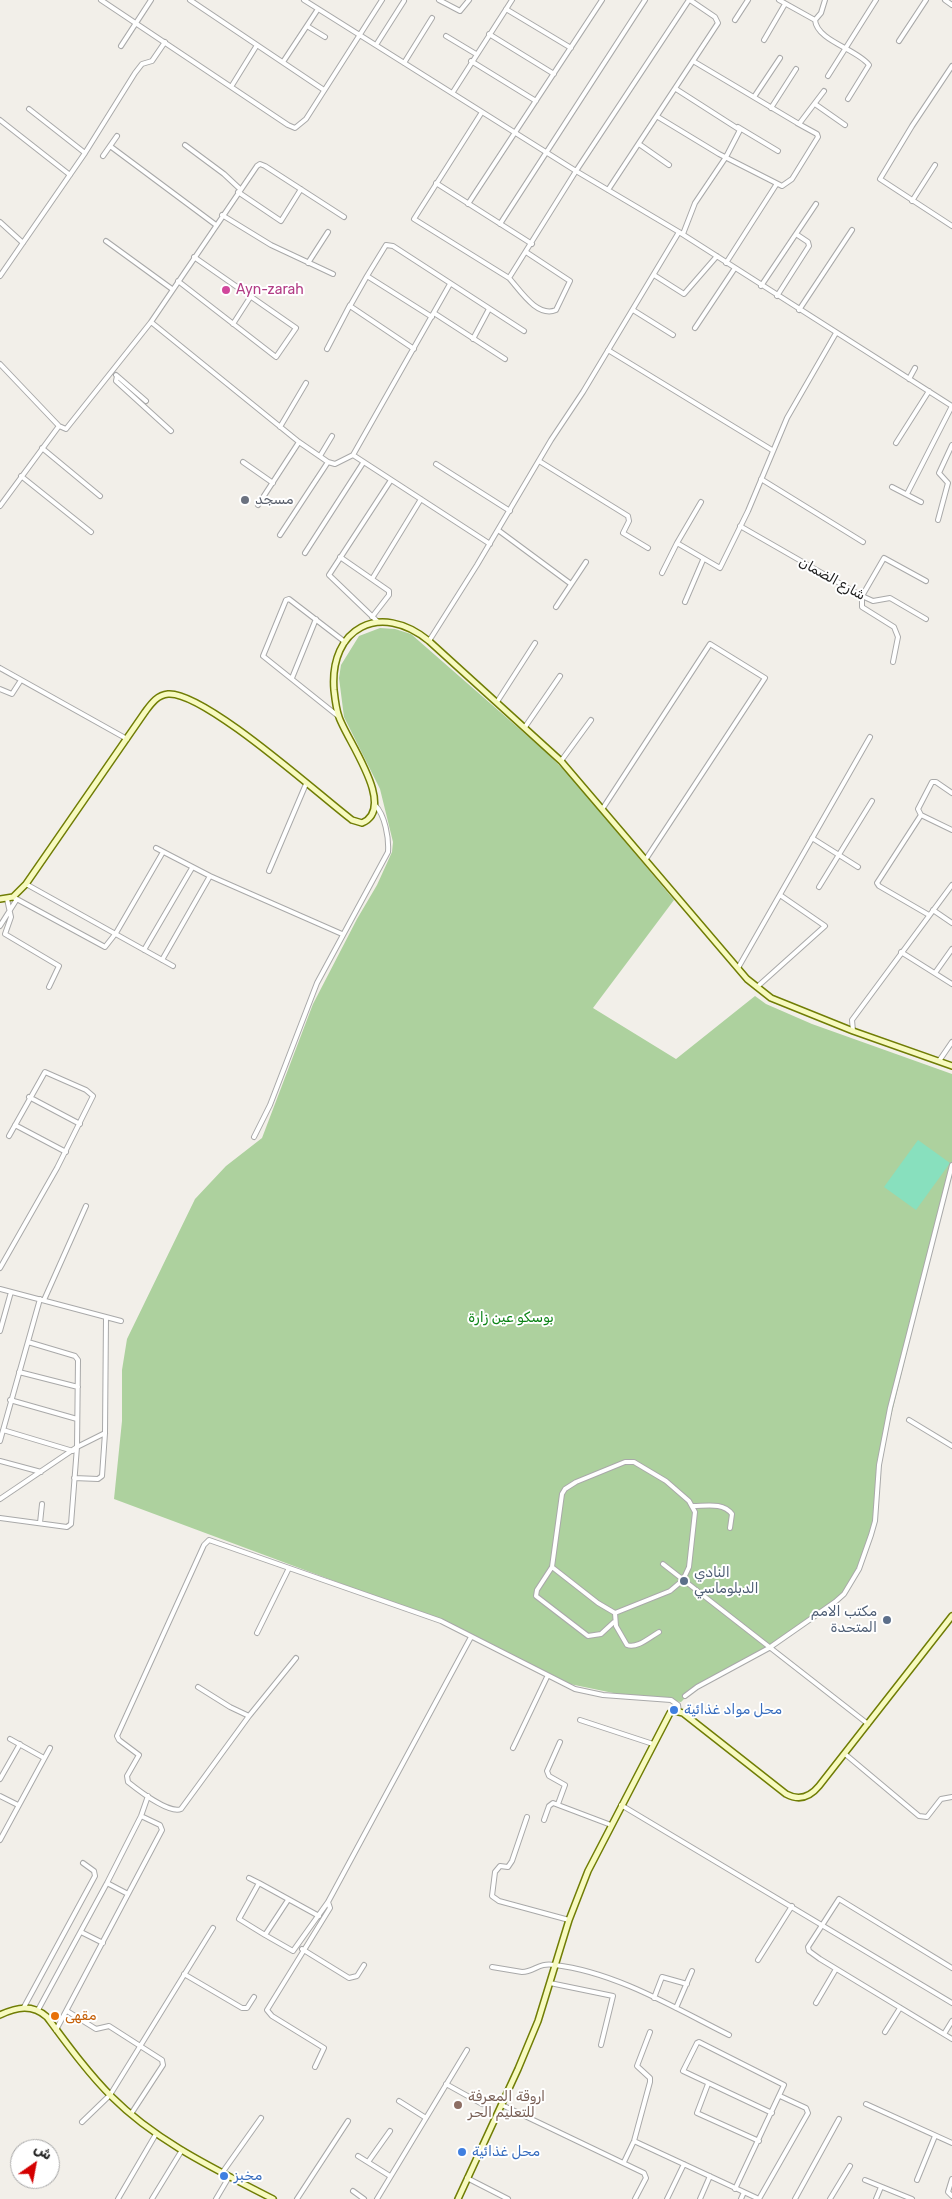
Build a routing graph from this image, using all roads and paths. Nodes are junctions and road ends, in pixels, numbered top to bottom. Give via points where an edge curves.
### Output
1 (101, 0) edge
2 (151, 0) edge
3 (190, 0) edge
4 (304, 0) edge
5 (382, 0) edge
6 (439, 0) edge
7 (469, 0) edge
8 (512, 0) edge
9 (601, 0) edge
10 (646, 0) edge
11 (690, 0) edge
12 (748, 0) edge
13 (779, 0) edge
14 (825, 0) edge
15 (876, 0) edge
16 (926, 0) edge
17 (945, 0) edge
18 (404, 1) dead end
19 (785, 4) junction
20 (952, 5) edge
21 (318, 9) junction
22 (506, 9) junction
23 (432, 18) dead end
24 (735, 20) dead end
25 (814, 20) junction
26 (136, 23) junction
27 (307, 26) junction
28 (490, 34) junction
29 (359, 35) junction
30 (446, 36) dead end
31 (325, 37) dead end
32 (764, 40) dead end
33 (900, 41) dead end
34 (165, 42) junction
35 (257, 45) junction
36 (122, 46) dead end
37 (376, 46) junction
38 (846, 47) junction
39 (571, 48) junction
40 (476, 54) junction
41 (780, 58) dead end
42 (471, 61) junction
43 (693, 61) junction
44 (283, 62) junction
45 (404, 63) junction
46 (952, 66) edge
47 (796, 69) dead end
48 (554, 74) junction
49 (828, 76) dead end
50 (231, 87) junction
51 (676, 89) junction
52 (324, 90) junction
53 (824, 91) dead end
54 (453, 92) junction
55 (754, 97) junction
56 (848, 99) dead end
57 (536, 101) junction
58 (815, 104) junction
59 (771, 108) junction
60 (29, 109) dead end
61 (482, 112) junction
62 (658, 117) junction
63 (0, 120) edge
64 (797, 123) junction
65 (845, 125) dead end
66 (738, 127) junction
67 (515, 132) junction
68 (117, 136) dead end
69 (640, 144) junction
70 (185, 145) dead end
71 (110, 146) junction
72 (778, 151) dead end
73 (546, 152) junction
74 (85, 153) junction
75 (103, 156) dead end
76 (726, 157) junction
77 (669, 164) dead end
78 (935, 164) dead end
79 (576, 171) junction
80 (70, 174) junction
81 (436, 183) junction
82 (776, 185) junction
83 (301, 189) junction
84 (608, 190) junction
85 (239, 191) junction
86 (912, 201) junction
87 (468, 204) junction
88 (816, 204) dead end
89 (222, 215) junction
90 (344, 217) dead end
91 (0, 222) edge
92 (500, 224) junction
93 (216, 225) junction
94 (952, 226) edge
95 (852, 230) dead end
96 (328, 232) dead end
97 (681, 233) junction
98 (796, 234) junction
99 (106, 241) dead end
100 (23, 243) junction
101 (532, 244) junction
102 (526, 252) junction
103 (717, 256) junction
104 (194, 257) junction
105 (308, 263) junction
106 (726, 263) junction
107 (735, 268) junction
108 (333, 274) dead end
109 (654, 275) junction
110 (0, 276) edge
111 (367, 276) junction
112 (509, 278) junction
113 (178, 281) junction
114 (450, 284) junction
115 (761, 286) junction
116 (172, 289) junction
117 (251, 296) junction
118 (777, 296) junction
119 (350, 305) junction
120 (489, 310) junction
121 (633, 310) junction
122 (799, 310) junction
123 (433, 315) junction
124 (151, 322) junction
125 (233, 324) junction
126 (695, 328) dead end
127 (524, 330) dead end
128 (836, 333) junction
129 (673, 335) dead end
130 (473, 339) junction
131 (327, 349) dead end
132 (414, 349) junction
133 (608, 350) junction
134 (505, 359) dead end
135 (0, 364) edge
136 (915, 368) dead end
137 (112, 372) junction
138 (117, 376) junction
139 (909, 379) junction
140 (306, 383) dead end
141 (929, 392) junction
142 (146, 402) dead end
143 (952, 406) edge
144 (59, 426) junction
145 (280, 427) junction
146 (171, 431) dead end
147 (332, 436) dead end
148 (299, 442) junction
149 (896, 443) dead end
150 (952, 445) edge
151 (42, 448) junction
152 (772, 450) junction
153 (353, 455) junction
154 (320, 456) junction
155 (539, 461) junction
156 (243, 462) dead end
157 (328, 462) junction
158 (363, 462) junction
159 (436, 464) dead end
160 (21, 476) junction
161 (761, 479) junction
162 (391, 480) junction
163 (273, 483) junction
164 (892, 486) dead end
165 (907, 494) junction
166 (100, 496) dead end
167 (421, 499) junction
168 (701, 502) dead end
169 (921, 502) dead end
170 (258, 505) dead end
171 (0, 506) edge
172 (510, 511) junction
173 (938, 520) dead end
174 (740, 526) junction
175 (498, 530) junction
176 (91, 532) dead end
177 (280, 535) dead end
178 (863, 542) dead end
179 (677, 543) junction
180 (490, 544) junction
181 (648, 548) dead end
182 (304, 552) dead end
183 (340, 557) junction
184 (703, 560) junction
185 (586, 562) dead end
186 (662, 573) dead end
187 (372, 579) junction
188 (926, 581) dead end
189 (570, 584) junction
190 (862, 596) junction
191 (685, 602) dead end
192 (556, 607) dead end
193 (372, 617) junction
194 (316, 619) junction
195 (926, 619) dead end
196 (378, 622) junction
197 (429, 641) junction
198 (346, 642) junction
199 (535, 644) dead end
200 (894, 662) dead end
201 (0, 668) edge
202 (560, 676) dead end
203 (292, 678) junction
204 (21, 680) junction
205 (0, 690) edge
206 (497, 702) junction
207 (338, 716) junction
208 (591, 720) dead end
209 (526, 726) junction
210 (870, 737) dead end
211 (127, 738) junction
212 (561, 761) junction
213 (306, 784) junction
214 (952, 794) edge
215 (872, 801) dead end
216 (375, 806) junction
217 (603, 808) junction
218 (921, 815) junction
219 (952, 830) edge
220 (812, 838) junction
221 (156, 848) dead end
222 (163, 852) junction
223 (839, 855) junction
224 (646, 859) junction
225 (858, 867) dead end
226 (192, 868) junction
227 (269, 871) dead end
228 (210, 876) junction
229 (26, 884) junction
230 (952, 885) edge
231 (819, 888) dead end
232 (780, 895) junction
233 (0, 899) edge
234 (12, 899) junction
235 (10, 910) junction
236 (933, 910) junction
237 (929, 915) junction
238 (952, 923) edge
239 (0, 926) edge
240 (116, 933) junction
241 (342, 934) junction
242 (952, 949) edge
243 (144, 950) junction
244 (901, 952) junction
245 (162, 960) junction
246 (174, 966) dead end
247 (738, 968) junction
248 (935, 974) junction
249 (952, 984) edge
250 (49, 987) dead end
251 (756, 988) junction
252 (853, 1031) junction
253 (952, 1042) edge
254 (939, 1061) junction
255 (952, 1066) edge
256 (30, 1097) junction
257 (80, 1124) junction
258 (15, 1125) junction
259 (9, 1136) dead end
260 (254, 1137) dead end
261 (66, 1152) junction
262 (952, 1165) edge
263 (86, 1206) dead end
264 (0, 1268) edge
265 (0, 1289) edge
266 (11, 1292) junction
267 (42, 1299) junction
268 (106, 1317) junction
269 (121, 1321) dead end
270 (0, 1331) edge
271 (28, 1342) junction
272 (19, 1372) junction
273 (78, 1387) junction
274 (10, 1400) junction
275 (0, 1414) edge
276 (6, 1416) junction
277 (77, 1419) junction
278 (909, 1420) dead end
279 (3, 1430) junction
280 (105, 1433) junction
281 (0, 1441) edge
282 (952, 1446) edge
283 (75, 1449) junction
284 (0, 1461) edge
285 (41, 1472) junction
286 (74, 1478) junction
287 (0, 1499) edge
288 (42, 1504) dead end
289 (693, 1506) junction
290 (0, 1518) edge
291 (40, 1523) junction
292 (730, 1528) dead end
293 (663, 1564) dead end
294 (552, 1567) junction
295 (289, 1568) junction
296 (683, 1580) junction
297 (615, 1613) junction
298 (952, 1616) edge
299 (614, 1622) junction
300 (659, 1632) dead end
301 (257, 1633) dead end
302 (472, 1637) junction
303 (769, 1648) junction
304 (296, 1658) dead end
305 (547, 1677) junction
306 (198, 1687) dead end
307 (685, 1696) dead end
308 (679, 1711) junction
309 (249, 1716) junction
310 (580, 1720) dead end
311 (868, 1724) junction
312 (10, 1739) dead end
313 (560, 1742) dead end
314 (20, 1744) junction
315 (653, 1744) junction
316 (50, 1748) dead end
317 (513, 1748) dead end
318 (845, 1754) junction
319 (44, 1758) junction
320 (0, 1779) edge
321 (0, 1796) edge
322 (148, 1796) junction
323 (952, 1798) edge
324 (558, 1804) junction
325 (18, 1805) junction
326 (621, 1806) junction
327 (141, 1816) junction
328 (527, 1817) dead end
329 (544, 1820) dead end
330 (611, 1825) junction
331 (0, 1840) edge
332 (83, 1863) dead end
333 (249, 1878) dead end
334 (107, 1882) junction
335 (259, 1883) junction
336 (128, 1894) junction
337 (288, 1900) junction
338 (328, 1902) junction
339 (792, 1906) junction
340 (319, 1916) junction
341 (569, 1920) junction
342 (822, 1924) junction
343 (213, 1928) dead end
344 (81, 1932) junction
345 (265, 1935) junction
346 (103, 1943) junction
347 (302, 1949) junction
348 (758, 1960) dead end
349 (364, 1965) dead end
350 (555, 1965) junction
351 (492, 1967) dead end
352 (952, 1968) edge
353 (836, 1969) junction
354 (692, 1971) dead end
355 (184, 1974) junction
356 (550, 1983) junction
357 (687, 1984) junction
358 (254, 1998) dead end
359 (654, 1998) junction
360 (816, 2003) dead end
361 (952, 2003) edge
362 (24, 2007) junction
363 (676, 2008) junction
364 (900, 2008) junction
365 (38, 2010) junction
366 (66, 2011) junction
367 (0, 2015) edge
368 (952, 2021) edge
369 (56, 2030) junction
370 (650, 2032) dead end
371 (885, 2032) dead end
372 (944, 2034) junction
373 (729, 2035) dead end
374 (952, 2039) edge
375 (141, 2045) junction
376 (601, 2046) dead end
377 (466, 2050) dead end
378 (314, 2067) dead end
379 (446, 2084) junction
380 (708, 2084) junction
381 (110, 2095) junction
382 (780, 2096) junction
383 (399, 2101) dead end
384 (482, 2104) dead end
385 (866, 2104) dead end
386 (502, 2105) junction
387 (772, 2113) junction
388 (131, 2114) junction
389 (261, 2118) dead end
390 (426, 2118) junction
391 (839, 2119) dead end
392 (348, 2121) dead end
393 (82, 2122) dead end
394 (390, 2131) dead end
395 (156, 2134) junction
396 (935, 2136) junction
397 (634, 2141) junction
398 (758, 2141) junction
399 (952, 2143) edge
400 (182, 2150) junction
401 (358, 2156) dead end
402 (368, 2162) junction
403 (624, 2162) junction
404 (684, 2164) junction
405 (850, 2166) dead end
406 (222, 2172) junction
407 (229, 2176) junction
408 (390, 2176) junction
409 (710, 2176) junction
410 (467, 2178) junction
411 (952, 2179) edge
412 (865, 2180) dead end
413 (917, 2180) dead end
414 (881, 2187) junction
415 (735, 2189) junction
416 (353, 2191) dead end
417 (744, 2192) junction
418 (952, 2196) edge
419 (118, 2199) edge
420 (152, 2199) edge
421 (216, 2199) edge
422 (273, 2199) edge
423 (297, 2199) edge
424 (364, 2199) edge
425 (377, 2199) edge
426 (458, 2199) edge
427 (508, 2199) edge
428 (635, 2199) edge
429 (667, 2199) edge
430 (700, 2199) edge
431 (741, 2199) edge
432 (795, 2199) edge
433 (830, 2199) edge
434 (876, 2199) edge
435 (910, 2199) edge

1 - 26 street
2 - 26 street
3 - 35 street
4 - 21 street
5 - 29 street
6 - 7 street via 460,11
8 - 22 street
9 - 39 street
10 - 73 street
11 - 43 street via 718,19
11 - 79 street
12 - 24 street
13 - 19 street
14 - 25 street via 822,13
15 - 38 street
16 - 33 street
17 - 20 street
18 - 37 street
19 - 25 street
19 - 32 street
21 - 27 street
21 - 29 street
22 - 28 street
22 - 39 street
23 - 45 street
25 - 38 street via 816,27 828,38
26 - 34 street
26 - 36 street
27 - 31 street
27 - 44 street
28 - 40 street
28 - 48 street
29 - 37 street
29 - 52 street
30 - 40 street
34 - 50 street
34 - 74 street via 152,61 142,64 135,73
35 - 44 street
35 - 50 street
37 - 45 street
38 - 49 street
38 - 56 street via 869,66
39 - 48 street
40 - 42 street
41 - 55 street
42 - 54 street
42 - 57 street
43 - 51 street
43 - 55 street
44 - 52 street
45 - 54 street
46 - 86 street via 881,176 882,182
47 - 59 street
48 - 57 street
50 - 52 street via 295,128 302,124
51 - 62 street
51 - 66 street
53 - 58 street
54 - 61 street
55 - 59 street
57 - 67 street
58 - 64 street via 802,123
58 - 65 street
59 - 64 street
60 - 74 street
61 - 67 street
61 - 81 street
62 - 69 street
62 - 76 street
63 - 80 street
64 - 82 street via 818,137 788,184
66 - 72 street
66 - 76 street via 740,132
67 - 73 street
67 - 87 street
68 - 71 street
69 - 77 street
69 - 84 street
70 - 85 street via 224,174
71 - 75 street
71 - 93 street
73 - 79 street
73 - 92 street
74 - 80 street
76 - 82 street
76 - 97 street via 695,203
78 - 86 street
79 - 84 street
79 - 101 street
80 - 100 street
81 - 87 street
81 - 112 street via 415,220
82 - 106 street
83 - 85 street via 260,164
83 - 85 street via 281,221
83 - 90 street
84 - 97 street
85 - 89 street
86 - 94 street
87 - 92 street
88 - 98 street
89 - 93 street
89 - 105 street
91 - 100 street
92 - 101 street
93 - 104 street
95 - 122 street
96 - 105 street
97 - 103 street
97 - 109 street
98 - 115 street
98 - 118 street via 809,246
99 - 116 street
100 - 110 street
101 - 102 street
102 - 112 street
102 - 112 street via 570,281 556,310 538,309
103 - 106 street
103 - 109 street via 684,294
104 - 113 street
104 - 117 street
105 - 108 street
106 - 107 street
107 - 115 street
107 - 126 street
109 - 121 street
111 - 114 street via 388,244
111 - 119 street
111 - 123 street
113 - 116 street
113 - 125 street
114 - 120 street
114 - 123 street
115 - 118 street
116 - 124 street
117 - 125 street
117 - 125 street via 296,328 276,357
118 - 122 street
119 - 131 street
119 - 132 street
120 - 127 street
120 - 130 street
121 - 129 street
121 - 133 street
122 - 128 street
123 - 130 street
123 - 132 street
124 - 137 street
124 - 145 street
128 - 139 street
128 - 152 street
130 - 134 street
132 - 153 street
133 - 152 street
133 - 155 street
135 - 144 street
136 - 139 street
137 - 138 street
137 - 144 street via 69,426 64,429
138 - 142 street
138 - 146 street via 116,381
139 - 141 street
140 - 145 street
141 - 143 street
141 - 149 street
143 - 165 street
144 - 151 street
145 - 148 street
147 - 154 street
148 - 154 street
148 - 163 street
150 - 173 street via 939,473 948,483
151 - 160 street
151 - 166 street
152 - 161 street
153 - 157 street via 335,464
153 - 158 street
154 - 157 street
155 - 172 street
155 - 181 street via 628,516 623,533
156 - 163 street
157 - 177 street
158 - 162 street
158 - 182 street
159 - 172 street
160 - 171 street
160 - 176 street
161 - 174 street
161 - 178 street
162 - 167 street
162 - 183 street
163 - 170 street
164 - 165 street
165 - 169 street
167 - 180 street
167 - 187 street
168 - 179 street
172 - 175 street
174 - 184 street via 720,568
174 - 190 street, شارع الضمان
175 - 180 street
175 - 189 street
179 - 184 street
179 - 186 street
180 - 197 street
183 - 187 street
183 - 193 street via 329,572 330,578
184 - 191 street
185 - 189 street
187 - 193 street via 389,592
188 - 190 street via 884,558
189 - 192 street
190 - 195 street, شارع الضمان via 873,601 890,598
190 - 200 street via 862,607 897,632
193 - 196 street
194 - 198 street
194 - 203 street
194 - 203 street via 286,600 263,656
196 - 197 main road via 401,623
196 - 198 main road via 364,626
197 - 206 main road
198 - 207 main road via 338,655 334,672
199 - 206 street
201 - 204 street
202 - 209 street
203 - 207 street
204 - 205 street via 12,694
204 - 211 street
206 - 209 main road
207 - 216 main road via 368,776
208 - 212 street
209 - 212 main road
210 - 220 street
211 - 213 main road via 157,698 167,694 179,695 238,728
211 - 229 main road
212 - 217 main road
213 - 216 main road via 356,822 367,820
213 - 227 street
214 - 218 street via 932,782 919,808
215 - 223 street
216 - 241 street via 380,811 387,834 388,852
217 - 224 main road
217 - 224 street via 710,644 765,678
218 - 219 street
218 - 237 street via 877,883
220 - 223 street
220 - 232 street
221 - 222 street
222 - 226 street
222 - 240 street
223 - 225 street
223 - 231 street
224 - 247 main road
226 - 228 street
226 - 243 street
228 - 241 street
228 - 245 street
229 - 234 main road
229 - 240 street
230 - 236 street
232 - 247 street
232 - 251 street via 825,926
233 - 234 main road
234 - 235 street
234 - 235 street
234 - 240 street via 102,946 107,946
235 - 239 street
235 - 250 street via 5,934 59,966
236 - 237 street
236 - 238 street
237 - 244 street
240 - 243 street
241 - 260 street via 313,992 270,1105
242 - 248 street
243 - 245 street
244 - 248 street
244 - 252 street via 852,1020
245 - 246 street
247 - 251 main road
248 - 249 street
251 - 252 main road via 771,998
252 - 254 main road
253 - 254 street
254 - 255 main road
256 - 257 street
256 - 257 street via 45,1072 86,1090 93,1096
256 - 258 street
257 - 261 street
258 - 259 street
258 - 261 street
261 - 264 street
262 - 303 street via 892,1395 879,1465 875,1521 866,1551 852,1581 835,1602
263 - 267 street
265 - 266 street
266 - 267 street
266 - 270 street
267 - 268 street
267 - 271 street
268 - 269 street
268 - 280 street
271 - 272 street
271 - 273 street via 77,1358
272 - 273 street
272 - 274 street
273 - 277 street
274 - 276 street
274 - 277 street
275 - 276 street
276 - 279 street
277 - 283 street
278 - 282 street
279 - 281 street
279 - 283 street
280 - 283 street
280 - 286 street via 102,1476 98,1479
283 - 285 street
283 - 286 street
284 - 285 street
285 - 287 street
286 - 291 street via 70,1526
288 - 291 street
289 - 292 street via 727,1508 733,1518
289 - 294 street via 661,1478 634,1462 625,1462 576,1482 565,1489 560,1500
289 - 296 street via 696,1524 689,1570
290 - 291 street
293 - 296 street
294 - 297 street
294 - 299 street via 537,1590 539,1600 588,1636 601,1634
295 - 301 street
295 - 302 street via 433,1618
295 - 322 street via 212,1541 205,1542 117,1736 138,1753 126,1779
296 - 297 street via 670,1591
296 - 303 street
297 - 299 street
298 - 311 main road
299 - 300 street via 622,1641 632,1647
302 - 305 street
302 - 338 street
303 - 307 street
303 - 311 street
304 - 309 street
305 - 308 street via 587,1692 671,1700 678,1705
305 - 317 street
306 - 309 street
308 - 315 main road via 670,1714
308 - 318 main road via 792,1797 806,1797 815,1791
309 - 322 street via 181,1809 173,1810
310 - 315 street
311 - 318 main road
312 - 314 street
313 - 324 street via 546,1770 549,1776 565,1785
314 - 319 street
314 - 320 street
315 - 326 main road
316 - 319 street
318 - 323 street via 919,1816 928,1816 941,1800
319 - 325 street
321 - 325 street
322 - 327 street
324 - 329 street via 551,1804
324 - 330 street
325 - 331 street
326 - 330 main road
326 - 339 street
327 - 334 street
327 - 336 street via 160,1825 162,1830
328 - 341 street via 512,1861 496,1870 492,1896 499,1902
330 - 341 main road via 588,1870
332 - 362 street via 94,1871 95,1876
333 - 335 street
334 - 336 street
334 - 344 street
335 - 337 street
335 - 345 street via 239,1919
336 - 346 street
337 - 340 street
337 - 345 street
338 - 340 street
338 - 347 street via 330,1908
339 - 342 street
339 - 348 street
340 - 345 street via 293,1951
341 - 350 main road
342 - 352 street via 836,1900 842,1899
342 - 353 street via 807,1949
342 - 361 street
343 - 355 street
344 - 346 street
344 - 365 street
346 - 366 street
347 - 349 street via 349,1978 357,1976
347 - 378 street via 267,2010 324,2048
350 - 351 street via 538,1965 527,1972
350 - 356 main road
350 - 359 street via 606,1975
353 - 360 street
353 - 364 street
354 - 357 street
355 - 358 street via 242,2008 247,2008
355 - 375 street
356 - 376 street via 613,1996
356 - 386 main road via 538,2021
357 - 359 street via 662,1978
357 - 363 street
359 - 363 street
362 - 365 main road
362 - 367 main road
363 - 373 street
364 - 371 street
364 - 372 street
365 - 369 main road
366 - 369 street
366 - 375 street via 96,2029 109,2026
368 - 372 street
369 - 381 main road
370 - 397 street via 637,2066 650,2078
372 - 374 street
375 - 381 street
375 - 388 street via 160,2058 163,2065
377 - 379 street
379 - 384 street
379 - 390 street
380 - 382 street via 683,2071 699,2042 782,2082 784,2087
380 - 387 street
380 - 398 street via 698,2113
381 - 388 main road
381 - 393 street
382 - 387 street
382 - 417 street via 806,2108 808,2113 759,2199
383 - 390 street
385 - 396 street
386 - 403 street
386 - 410 main road
387 - 398 street
388 - 395 main road
389 - 406 street
390 - 408 street
391 - 432 street
392 - 423 street
394 - 402 street
395 - 400 main road
395 - 419 street
396 - 399 street
396 - 413 street
397 - 403 street
397 - 404 street
398 - 415 street
400 - 406 main road
400 - 420 street
401 - 402 street
402 - 408 street
403 - 428 street via 645,2175
404 - 409 street
404 - 429 street
405 - 433 street
406 - 407 main road
407 - 421 street
407 - 422 main road
408 - 425 street
409 - 415 street
409 - 430 street
410 - 426 main road
410 - 427 street
411 - 418 street via 948,2192
412 - 414 street
414 - 434 street
414 - 435 street
415 - 417 street
416 - 424 street
417 - 431 street

